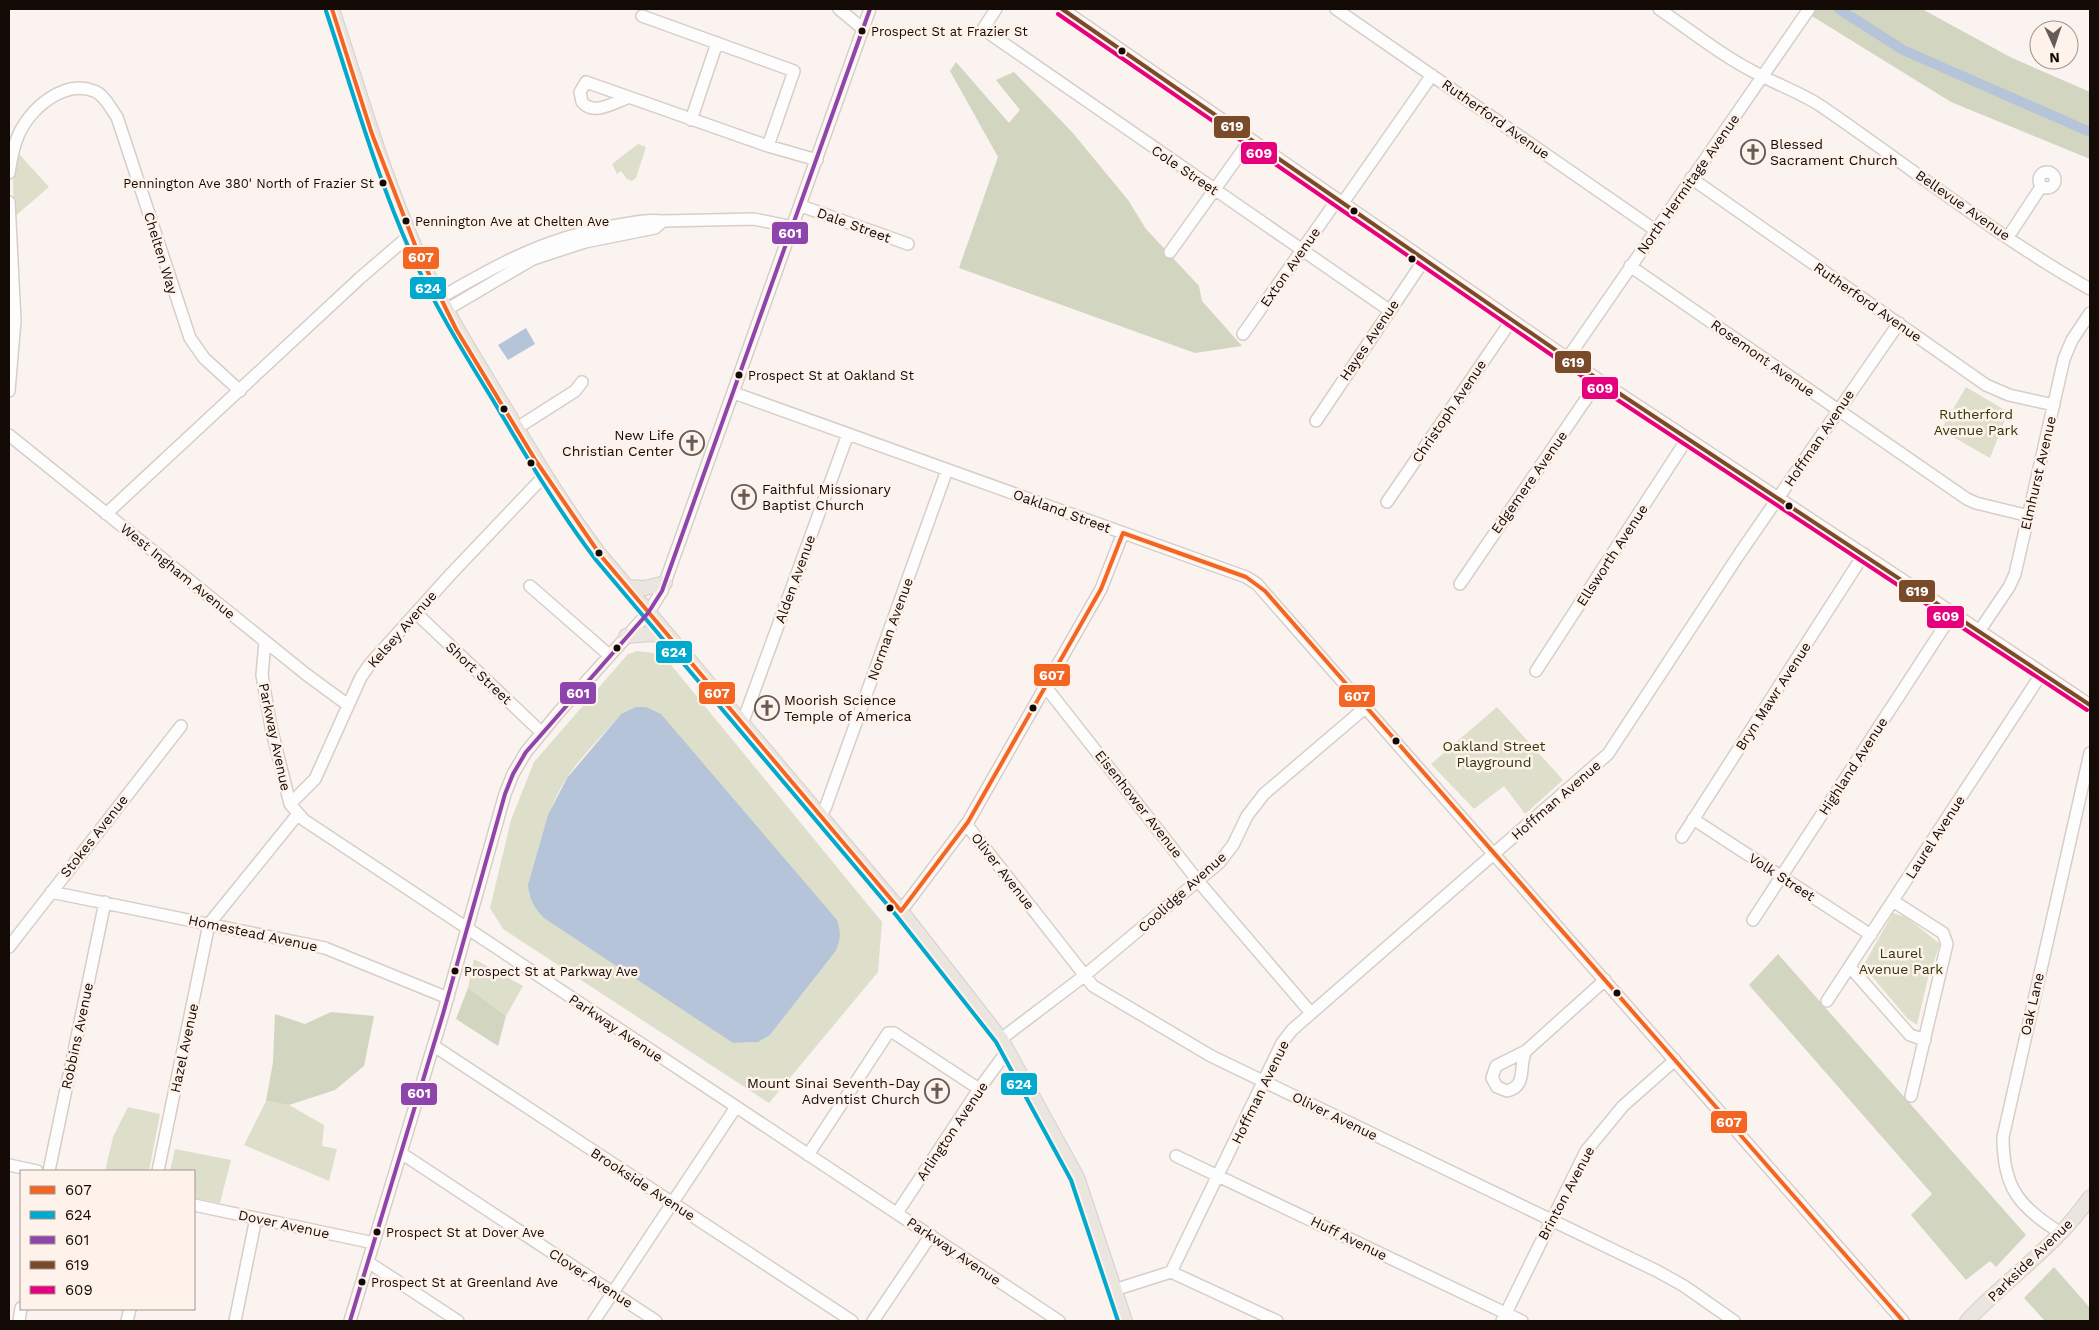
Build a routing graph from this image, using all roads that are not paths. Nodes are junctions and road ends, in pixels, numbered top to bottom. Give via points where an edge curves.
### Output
1 (332, 9) edge
2 (839, 9) edge
3 (870, 9) edge
4 (996, 9) edge
5 (1062, 9) edge
6 (1336, 9) edge
7 (1659, 9) edge
8 (1809, 9) edge
9 (642, 16) dead end
10 (863, 29) junction
11 (717, 44) junction
12 (1432, 75) junction
13 (1763, 77) junction
14 (627, 98) dead end
15 (691, 120) junction
16 (1250, 140) junction
17 (768, 146) junction
18 (817, 160) junction
19 (9, 173) edge
20 (1691, 178) junction
21 (2041, 188) dead end
22 (1214, 189) junction
23 (9, 202) edge
24 (1339, 202) junction
25 (801, 206) junction
26 (793, 227) junction
27 (1655, 230) junction
28 (410, 234) junction
29 (2008, 237) junction
30 (908, 244) dead end
31 (1302, 250) junction
32 (1170, 252) dead end
33 (1424, 260) junction
34 (1630, 266) junction
35 (2090, 289) edge
36 (443, 304) junction
37 (1389, 310) junction
38 (2090, 313) edge
39 (1511, 321) junction
40 (1899, 322) junction
41 (1243, 334) dead end
42 (1567, 358) junction
43 (1598, 380) junction
44 (582, 382) dead end
45 (240, 391) junction
46 (9, 392) edge
47 (734, 393) junction
48 (2054, 405) junction
49 (1838, 410) junction
50 (1316, 421) dead end
51 (516, 428) junction
52 (848, 434) junction
53 (9, 435) edge
54 (1687, 439) junction
55 (947, 470) junction
56 (545, 475) junction
57 (1778, 499) junction
58 (1388, 502) dead end
59 (106, 514) junction
60 (2029, 516) junction
61 (1123, 533) junction
62 (1864, 554) junction
63 (665, 583) junction
64 (1460, 584) dead end
65 (530, 586) dead end
66 (627, 587) junction
67 (1953, 612) junction
68 (416, 613) junction
69 (648, 613) junction
70 (1980, 630) junction
71 (626, 636) junction
72 (668, 636) junction
73 (265, 642) junction
74 (609, 655) junction
75 (1536, 671) dead end
76 (2042, 673) junction
77 (1045, 686) junction
78 (2088, 701) edge
79 (348, 705) junction
80 (1366, 707) junction
81 (742, 724) junction
82 (181, 726) dead end
83 (542, 733) junction
84 (2090, 753) edge
85 (290, 804) junction
86 (298, 814) junction
87 (821, 816) junction
88 (1693, 819) junction
89 (966, 824) junction
90 (1682, 837) dead end
91 (1494, 854) junction
92 (1782, 876) junction
93 (1198, 881) junction
94 (51, 892) junction
95 (1893, 901) junction
96 (105, 902) junction
97 (902, 911) junction
98 (1753, 920) dead end
99 (209, 924) junction
100 (468, 929) junction
101 (1871, 935) junction
102 (9, 947) edge
103 (1850, 967) junction
104 (1084, 976) junction
105 (1605, 980) junction
106 (448, 998) junction
107 (1827, 1001) dead end
108 (1311, 1013) junction
109 (1924, 1040) junction
110 (1004, 1044) junction
111 (434, 1046) junction
112 (1526, 1051) dead end
113 (1675, 1060) junction
114 (1264, 1082) junction
115 (979, 1089) junction
116 (1912, 1096) dead end
117 (736, 1107) junction
118 (401, 1153) junction
119 (808, 1155) junction
120 (1176, 1156) dead end
121 (9, 1165) edge
122 (32, 1170) edge
123 (50, 1170) edge
124 (158, 1170) edge
125 (1219, 1176) junction
126 (2090, 1196) edge
127 (672, 1203) junction
128 (195, 1204) edge
129 (897, 1213) junction
130 (256, 1218) junction
131 (1551, 1220) junction
132 (2061, 1233) junction
133 (931, 1235) junction
134 (374, 1243) junction
135 (368, 1262) junction
136 (1171, 1272) junction
137 (1114, 1290) junction
138 (613, 1293) junction
139 (1504, 1317) edge
140 (1055, 1320) edge
141 (235, 1321) edge
142 (350, 1321) edge
143 (458, 1321) edge
144 (594, 1321) edge
145 (656, 1321) edge
146 (852, 1321) edge
147 (873, 1321) edge
148 (1125, 1321) edge
149 (1277, 1321) edge
150 (1522, 1321) edge
151 (1734, 1321) edge
152 (1903, 1321) edge
153 (1967, 1321) edge

1 - 28 main road via 372,134
2 - 10 street
3 - 10 street
4 - 22 street, Cole Street via 983,29
5 - 16 street
6 - 12 street, Rutherford Avenue
7 - 13 street, Bellevue Avenue
8 - 13 street, North Hermitage Avenue
9 - 11 street
10 - 18 street
11 - 15 street
11 - 17 street via 794,71
12 - 24 street, Exton Avenue
12 - 27 street, Rutherford Avenue
13 - 20 street, North Hermitage Avenue
13 - 29 street, Bellevue Avenue via 1819,105
14 - 15 street
15 - 17 street
16 - 22 street
16 - 24 street
17 - 18 street
18 - 25 street
19 - 45 street, Chelten Way via 18,135 38,107 58,93 78,87 96,91 116,117 190,338 204,358
20 - 27 street, North Hermitage Avenue
20 - 40 street, Rutherford Avenue
21 - 29 street
22 - 31 street, Cole Street
22 - 32 street
23 - 46 street via 14,311
24 - 31 street, Exton Avenue
24 - 33 street
25 - 26 street
25 - 30 street, Dale Street
26 - 36 street via 754,219 663,221 655,228 585,242 533,259
26 - 47 street
27 - 34 street, North Hermitage Avenue
28 - 36 main road
28 - 45 street
29 - 35 street, Bellevue Avenue
31 - 37 street, Cole Street
31 - 41 street, Exton Avenue
33 - 37 street, Hayes Avenue
33 - 39 street
34 - 42 street, North Hermitage Avenue
34 - 49 street, Rosemont Avenue
36 - 51 main road
37 - 50 street, Hayes Avenue
38 - 48 street, Elmhurst Avenue via 2067,349
39 - 42 street
39 - 58 street, Christoph Avenue
40 - 48 street, Rutherford Avenue via 1996,390
40 - 49 street, Hoffman Avenue
42 - 43 street
43 - 54 street
43 - 64 street, Edgemere Avenue
44 - 51 street via 574,392
45 - 59 street
47 - 52 street, Oakland Street
47 - 63 street
48 - 60 street, Elmhurst Avenue
49 - 57 street, Hoffman Avenue
49 - 60 street, Rosemont Avenue via 1967,499
51 - 56 main road
52 - 55 street, Oakland Street
52 - 81 street, Alden Avenue
53 - 59 street, West Ingham Avenue
54 - 57 street
54 - 75 street, Ellsworth Avenue
55 - 61 street, Oakland Street
55 - 87 street, Norman Avenue
56 - 66 main road via 583,533
56 - 68 street, Kelsey Avenue
57 - 62 street
57 - 91 street, Hoffman Avenue via 1608,754
59 - 73 street, West Ingham Avenue
60 - 70 street, Elmhurst Avenue via 2012,581
61 - 77 street via 1101,589
61 - 80 street, Oakland Street via 1246,577 1257,584
62 - 67 street
62 - 88 street, Bryn Mawr Avenue
63 - 66 main road via 645,588
63 - 69 street
65 - 74 street
66 - 69 main road
67 - 70 street
67 - 92 street, Highland Avenue
68 - 79 street, Kelsey Avenue via 370,664
68 - 83 street, Short Street
69 - 71 street
69 - 72 main road
70 - 76 street
71 - 72 main road
71 - 74 street
72 - 81 main road
73 - 79 street, West Ingham Avenue
73 - 85 street, Parkway Avenue via 262,676
74 - 83 street
76 - 78 street
76 - 95 street, Laurel Avenue
77 - 89 street
77 - 93 street, Eisenhower Avenue
79 - 85 street, Kelsey Avenue via 314,779
80 - 91 street, Oakland Street
80 - 93 street, Coolidge Avenue via 1264,794 1247,816 1224,857
81 - 87 main road
82 - 94 street, Stokes Avenue
83 - 100 street via 526,752 505,794
84 - 132 street, Oak Lane via 2003,1137 2004,1169 2012,1189 2031,1213
85 - 86 street, Parkway Avenue
86 - 99 street
86 - 100 street, Parkway Avenue
87 - 97 main road
88 - 90 street, Bryn Mawr Avenue
88 - 92 street, Volk Street
89 - 97 street
89 - 104 street, Oliver Avenue
91 - 105 street, Oakland Street
91 - 108 street, Hoffman Avenue
92 - 98 street, Highland Avenue
92 - 101 street, Volk Street
93 - 104 street, Coolidge Avenue
93 - 108 street, Eisenhower Avenue
94 - 96 street, Homestead Avenue
94 - 102 street, Stokes Avenue
95 - 101 street, Laurel Avenue
95 - 109 street via 1946,938
96 - 99 street, Homestead Avenue
96 - 123 street, Robbins Avenue
97 - 110 main road
99 - 106 street, Homestead Avenue via 325,948
99 - 124 street, Hazel Avenue
100 - 106 street
100 - 117 street, Parkway Avenue
101 - 103 street, Laurel Avenue
103 - 107 street, Laurel Avenue
103 - 109 street via 1910,1036
104 - 110 street, Coolidge Avenue
104 - 114 street, Oliver Avenue via 1094,986 1194,1047
105 - 112 street
105 - 113 street, Oakland Street
106 - 111 street
108 - 114 street, Hoffman Avenue via 1289,1033
109 - 116 street
110 - 115 street, Arlington Avenue
110 - 137 main road via 1077,1177
111 - 118 street
111 - 127 street, Brookside Avenue
113 - 131 street, Brinton Avenue via 1604,1126 1586,1151
113 - 152 street, Oakland Street
114 - 125 street, Hoffman Avenue
114 - 131 street, Oliver Avenue
115 - 119 street via 894,1033 888,1033
115 - 129 street, Arlington Avenue
117 - 119 street, Parkway Avenue
117 - 127 street
118 - 134 street
118 - 138 street, Clover Avenue
119 - 129 street, Parkway Avenue
120 - 125 street, Huff Avenue
121 - 122 street
125 - 136 street, Hoffman Avenue
125 - 139 street, Huff Avenue
126 - 132 main road, Parkside Avenue
127 - 138 street
127 - 146 street, Brookside Avenue
128 - 130 street, Dover Avenue
129 - 133 street, Parkway Avenue
130 - 134 street, Dover Avenue
130 - 141 street
131 - 139 street, Brinton Avenue
131 - 151 street, Oliver Avenue via 1684,1286
132 - 153 main road, Parkside Avenue
133 - 140 street, Parkway Avenue
133 - 147 street
134 - 135 street
135 - 142 street
135 - 143 street
136 - 137 street
136 - 149 street
137 - 148 main road
138 - 144 street
138 - 145 street, Clover Avenue
139 - 150 street, Huff Avenue

